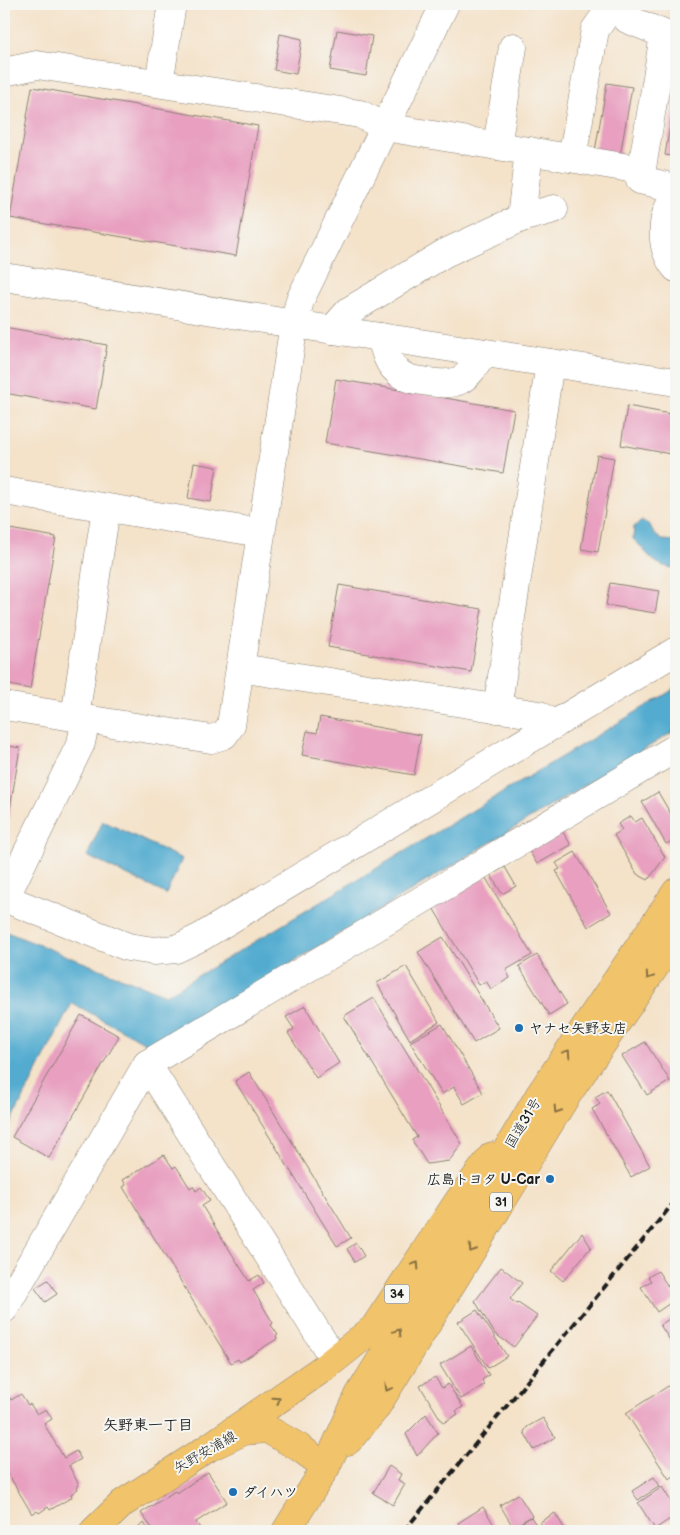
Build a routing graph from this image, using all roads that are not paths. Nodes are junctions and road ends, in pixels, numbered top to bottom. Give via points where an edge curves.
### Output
1 (172, 4) edge
2 (445, 4) edge
3 (613, 4) edge
4 (670, 37) edge
5 (513, 47) dead end
6 (4, 72) edge
7 (159, 83) junction
8 (385, 127) junction
9 (497, 146) junction
10 (529, 151) junction
11 (572, 158) junction
12 (641, 170) junction
13 (676, 188) edge
14 (676, 196) edge
15 (554, 209) dead end
16 (521, 218) junction
17 (676, 268) edge
18 (4, 276) edge
19 (294, 324) junction
20 (332, 330) junction
21 (381, 337) junction
22 (484, 353) junction
23 (550, 363) junction
24 (676, 382) edge
25 (4, 491) edge
26 (106, 508) junction
27 (261, 533) junction
28 (676, 651) edge
29 (240, 668) junction
30 (4, 706) edge
31 (497, 709) junction
32 (80, 718) junction
33 (554, 725) junction
34 (676, 748) edge
35 (676, 892) edge
36 (4, 898) edge
37 (676, 936) edge
38 (147, 1064) junction
39 (540, 1094) junction
40 (4, 1308) edge
41 (334, 1359) junction
42 (208, 1448) junction
43 (326, 1467) junction
44 (94, 1531) edge
45 (286, 1531) edge

1 - 7 street
2 - 8 street
3 - 4 street via 627,19
3 - 11 street via 596,30
4 - 12 street
5 - 9 street
6 - 7 street via 37,65
7 - 8 street via 360,114
8 - 9 street
8 - 19 street via 300,300
9 - 10 street
10 - 11 street
10 - 16 street
11 - 12 street
12 - 13 street via 640,180
14 - 17 street via 664,222 664,233 668,256
15 - 16 street
16 - 20 street via 445,253 349,311
18 - 19 street
19 - 20 street
19 - 27 street
20 - 21 street
21 - 22 street
21 - 22 street via 394,369 408,379 426,382 457,382 472,372
22 - 23 street
23 - 24 street
23 - 31 street
25 - 26 street
26 - 27 street
26 - 32 street
27 - 29 street
28 - 33 street
29 - 31 street
29 - 32 street via 231,725 224,735 211,739
30 - 32 street
31 - 33 street via 539,715
32 - 36 street via 81,743
33 - 36 street via 176,949 154,951 128,947
34 - 38 street
39 -> 35 main road, 国道31号 / 31
37 -> 43 main road, 国道31号 / 31 via 567,1095 375,1410
38 - 40 street
38 - 41 street
41 -> 39 main road, 34 via 374,1328 459,1200
43 -> 39 main road, 国道31号 / 31 via 359,1395
42 -> 41 main road, 34
42 - 43 main road, 矢野安浦線 / 34 via 244,1431 266,1429
42 - 44 main road, 矢野安浦線 / 34 via 123,1503
43 - 45 main road, 国道31号 / 31

